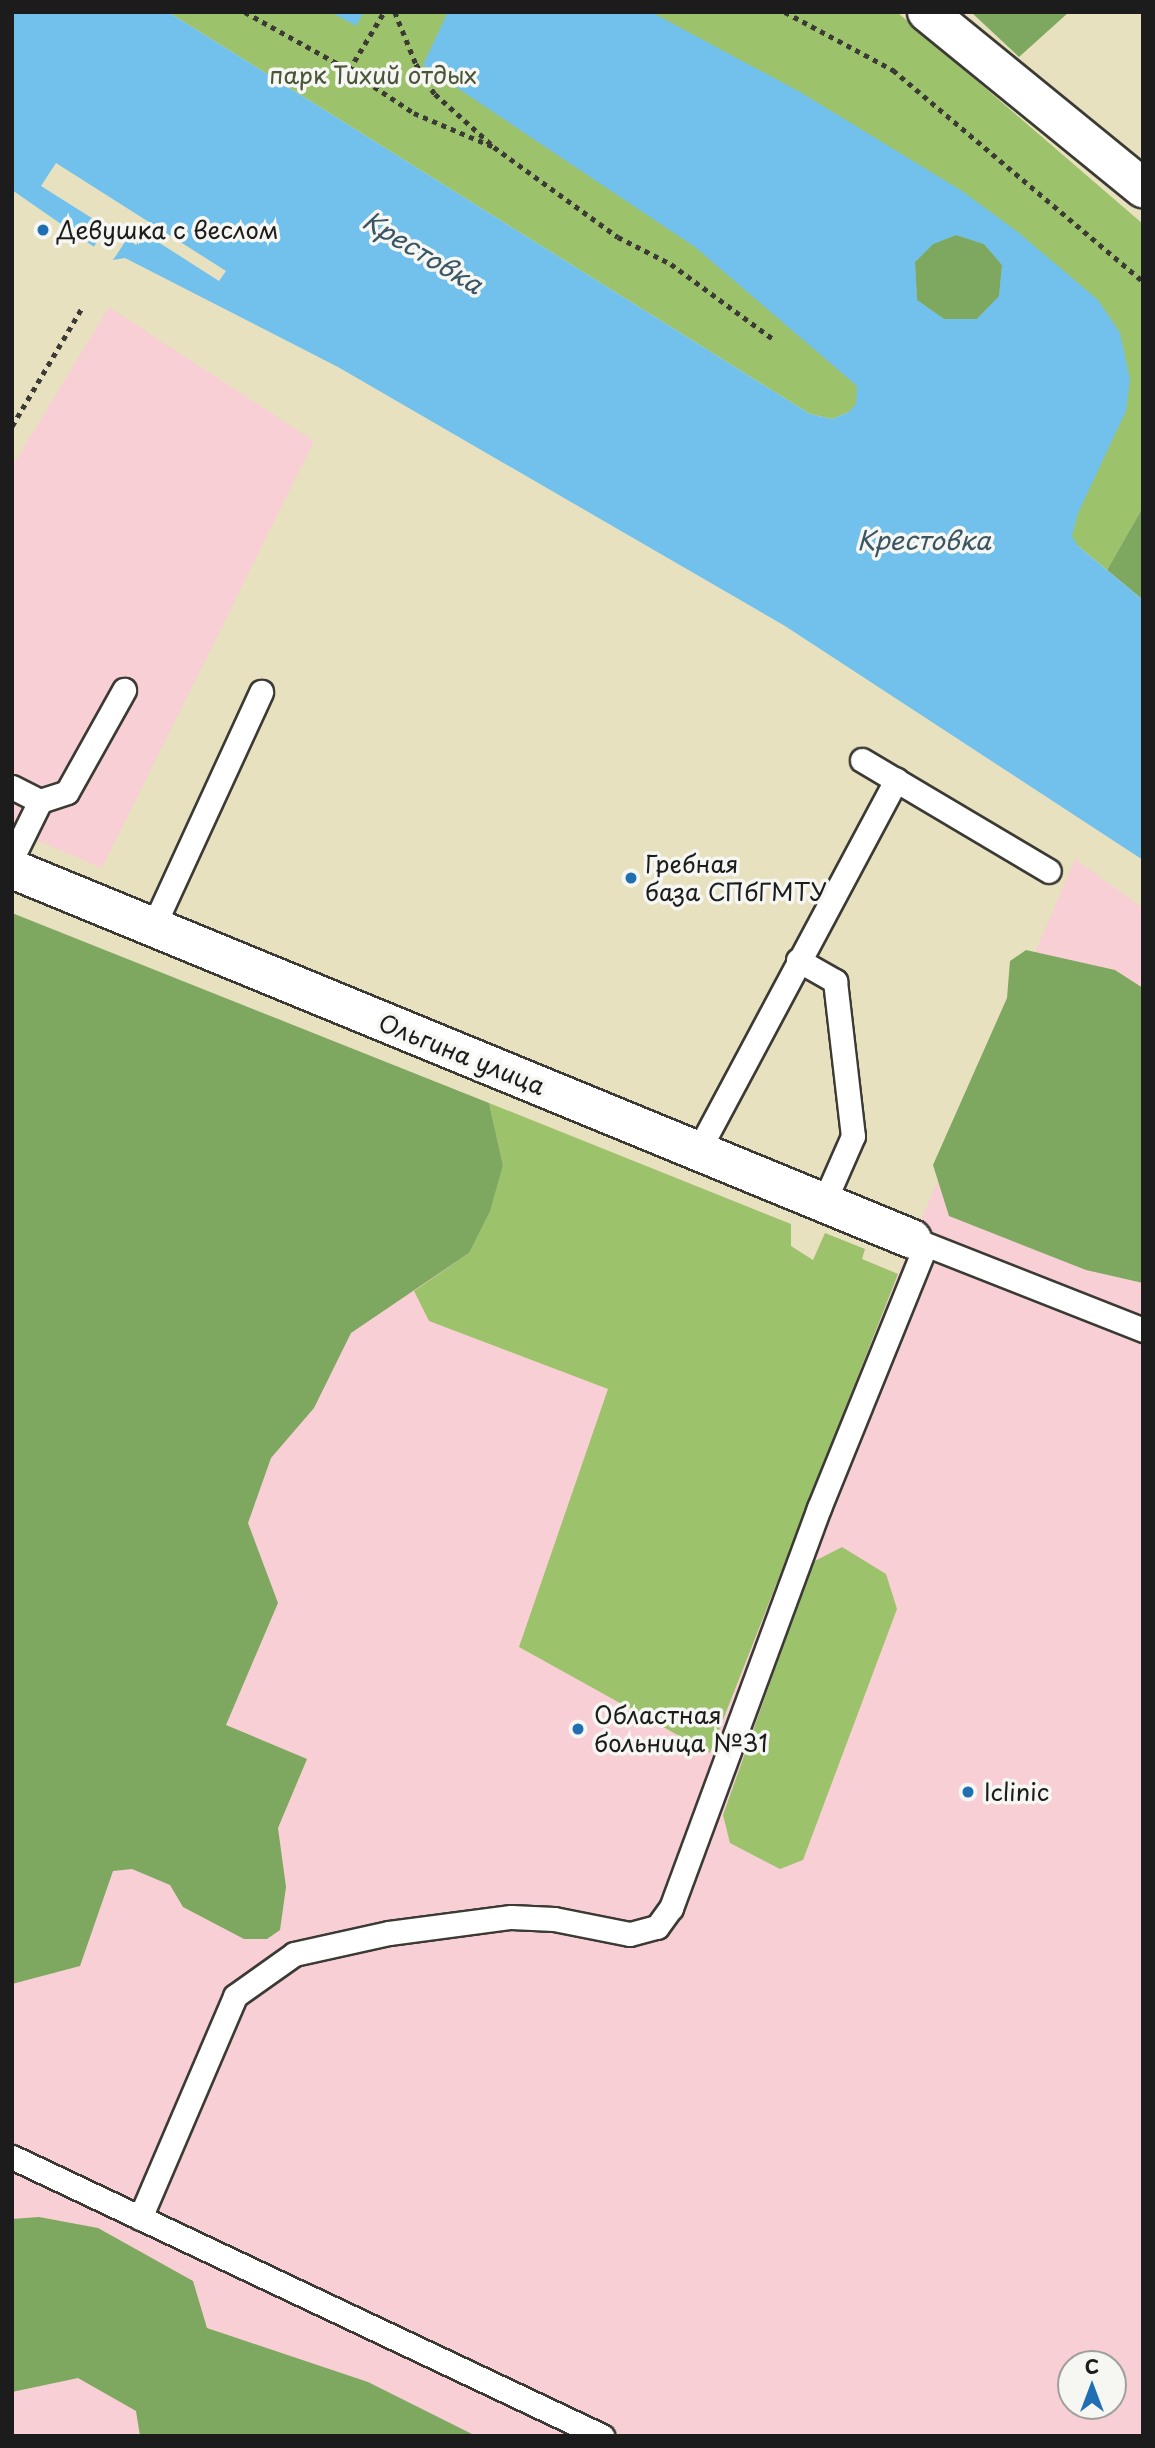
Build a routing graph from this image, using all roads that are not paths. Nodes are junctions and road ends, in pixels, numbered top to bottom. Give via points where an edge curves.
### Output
1 (927, 12) edge
2 (1143, 188) edge
3 (124, 690) dead end
4 (261, 692) dead end
5 (862, 760) dead end
6 (896, 780) junction
7 (12, 787) edge
8 (40, 801) junction
9 (12, 858) edge
10 (12, 869) edge
11 (1049, 871) dead end
12 (153, 927) junction
13 (798, 960) junction
14 (698, 1151) junction
15 (824, 1202) junction
16 (919, 1242) junction
17 (1143, 1329) edge
18 (12, 2157) edge
19 (140, 2218) junction
20 (602, 2436) edge

1 - 2 street
3 - 8 lane via 67,792
4 - 12 lane
5 - 6 lane
6 - 11 lane
6 - 13 lane
7 - 8 lane
8 - 9 lane
10 - 12 street, Ольгина улица
12 - 14 street, Ольгина улица
13 - 14 lane
13 - 15 lane via 835,981 853,1136
14 - 15 street, Ольгина улица
15 - 16 street, Ольгина улица
16 - 17 lane
16 - 19 lane via 671,1908 657,1927 630,1934 554,1919 511,1917 390,1933 295,1954 235,1996
18 - 19 lane
19 - 20 lane

